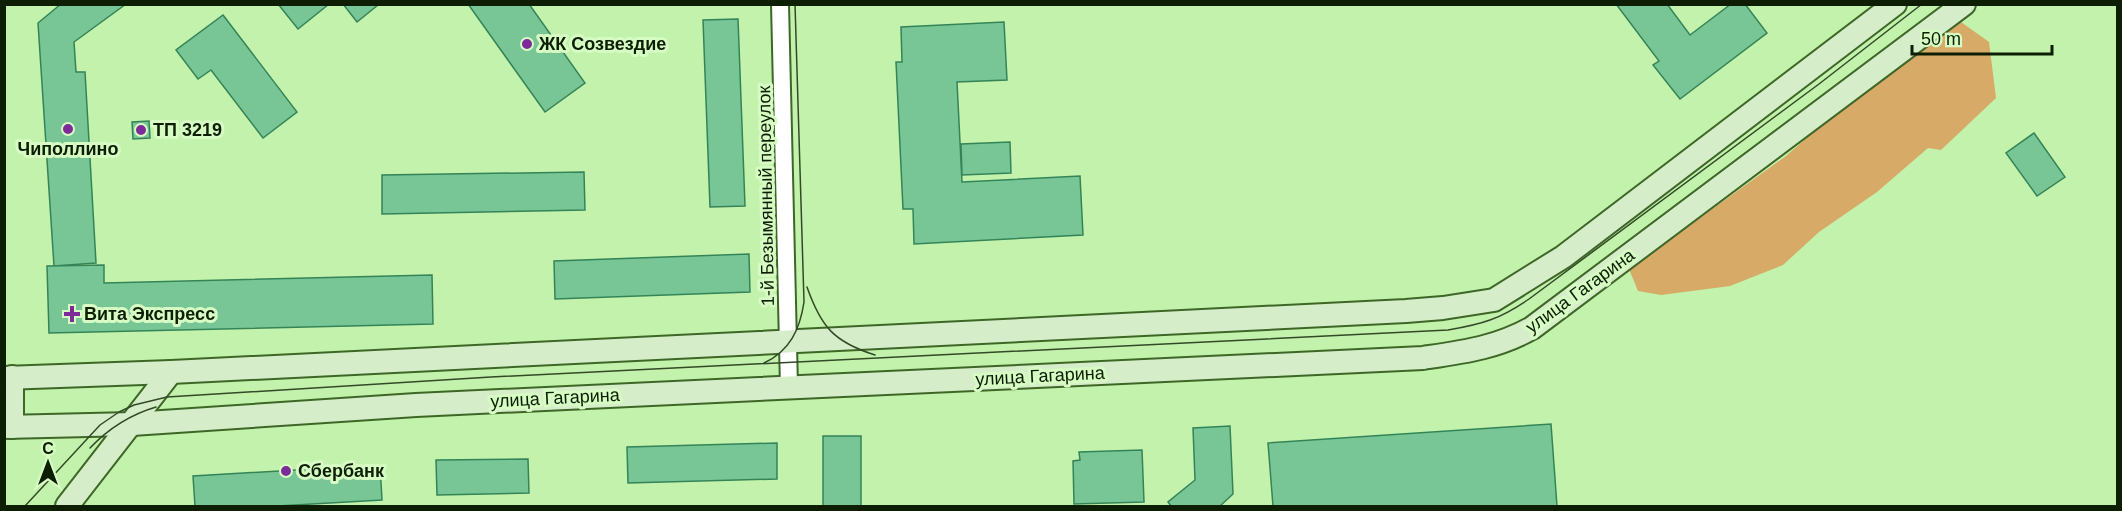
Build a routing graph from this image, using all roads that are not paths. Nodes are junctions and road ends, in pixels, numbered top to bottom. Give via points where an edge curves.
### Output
1 (780, 4) edge
2 (1895, 4) edge
3 (1964, 4) edge
4 (789, 342) junction
5 (171, 372) junction
6 (8, 378) edge
7 (789, 387) junction
8 (132, 424) junction
9 (8, 427) edge
10 (67, 507) edge

1 - 4 street, 1-й Безымянный переулок
2 - 4 main road, улица Гагарина via 1563,257 1494,300 1406,311
3 - 7 main road, улица Гагарина via 1532,328 1485,348 1424,358
4 - 5 main road, улица Гагарина
4 - 7 street, 1-й Безымянный переулок
5 - 6 main road, улица Гагарина
5 - 8 main road
6 - 9 main road
7 - 8 main road, улица Гагарина via 416,405
8 - 9 main road, улица Гагарина
8 - 10 main road

